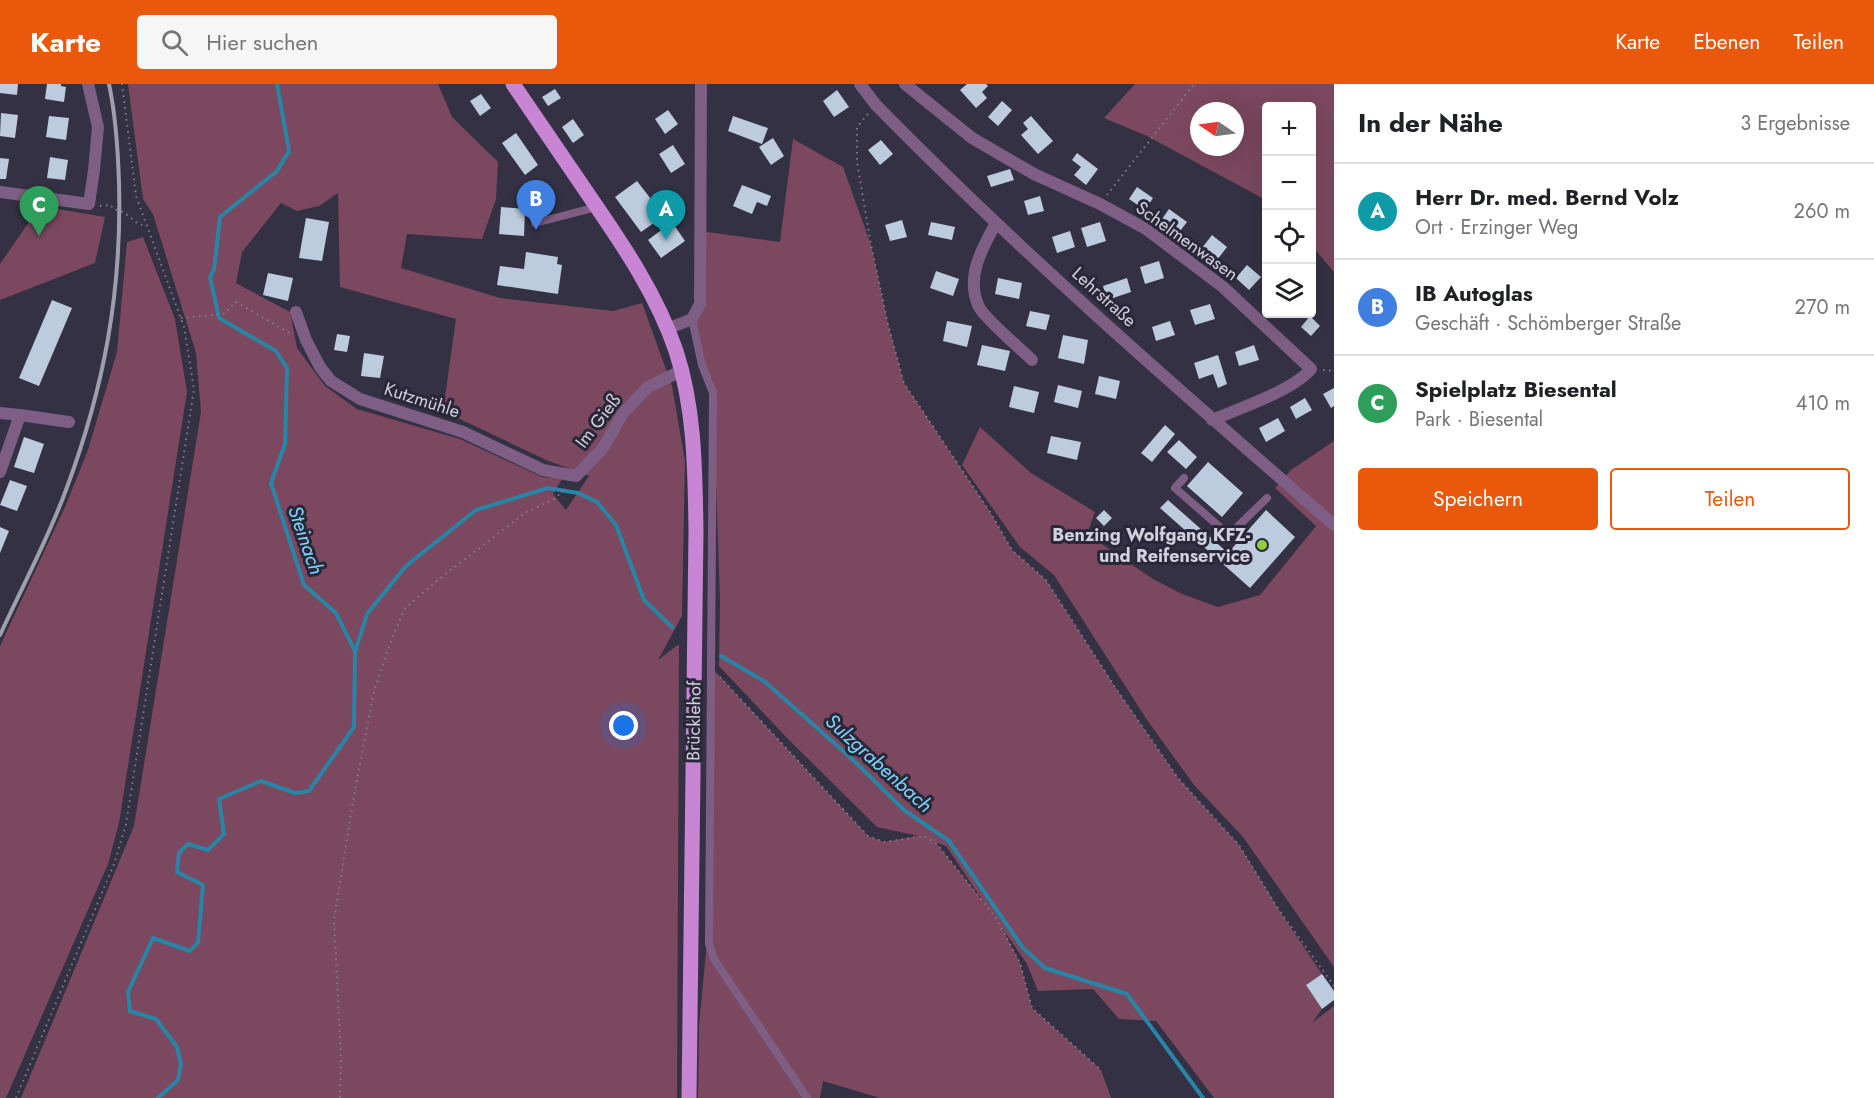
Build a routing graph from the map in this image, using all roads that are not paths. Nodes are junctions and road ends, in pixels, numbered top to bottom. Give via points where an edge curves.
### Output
1 (88, 84) edge
2 (513, 84) edge
3 (702, 84) edge
4 (860, 84) edge
5 (905, 84) edge
6 (0, 192) edge
7 (597, 207) junction
8 (535, 223) dead end
9 (996, 223) junction
10 (296, 312) dead end
11 (692, 319) junction
12 (667, 329) junction
13 (1032, 360) dead end
14 (681, 371) junction
15 (0, 413) edge
16 (20, 415) junction
17 (1212, 420) junction
18 (69, 422) dead end
19 (0, 472) edge
20 (576, 476) joint
21 (1184, 478) dead end
22 (1267, 498) dead end
23 (1334, 525) edge
24 (689, 1098) edge
25 (807, 1098) edge

1 - 6 street via 98,127 89,204
2 - 7 main road
3 - 11 street via 700,304
4 - 9 street, Lehrstraße via 876,105
5 - 17 street, Schelmenwasen via 972,138 1034,174 1146,229 1223,287 1311,369 1276,392
7 - 8 lane
7 - 12 main road via 648,288
9 - 13 street via 980,252 975,272 976,295 980,309
9 - 17 street, Lehrstraße
10 - 20 street, Kutzmühle via 320,367 331,381 360,399 463,432 543,470
11 - 12 street
11 - 25 lane, Brücklehof via 713,393 709,944 714,959
12 - 14 main road
14 - 20 street, Im Gieß via 648,387 623,413 603,448
14 - 24 main road via 695,472 696,531
15 - 16 street
16 - 18 street
16 - 19 street
17 - 23 street, Lehrstraße
21 - 22 lane via 1175,488 1229,535

